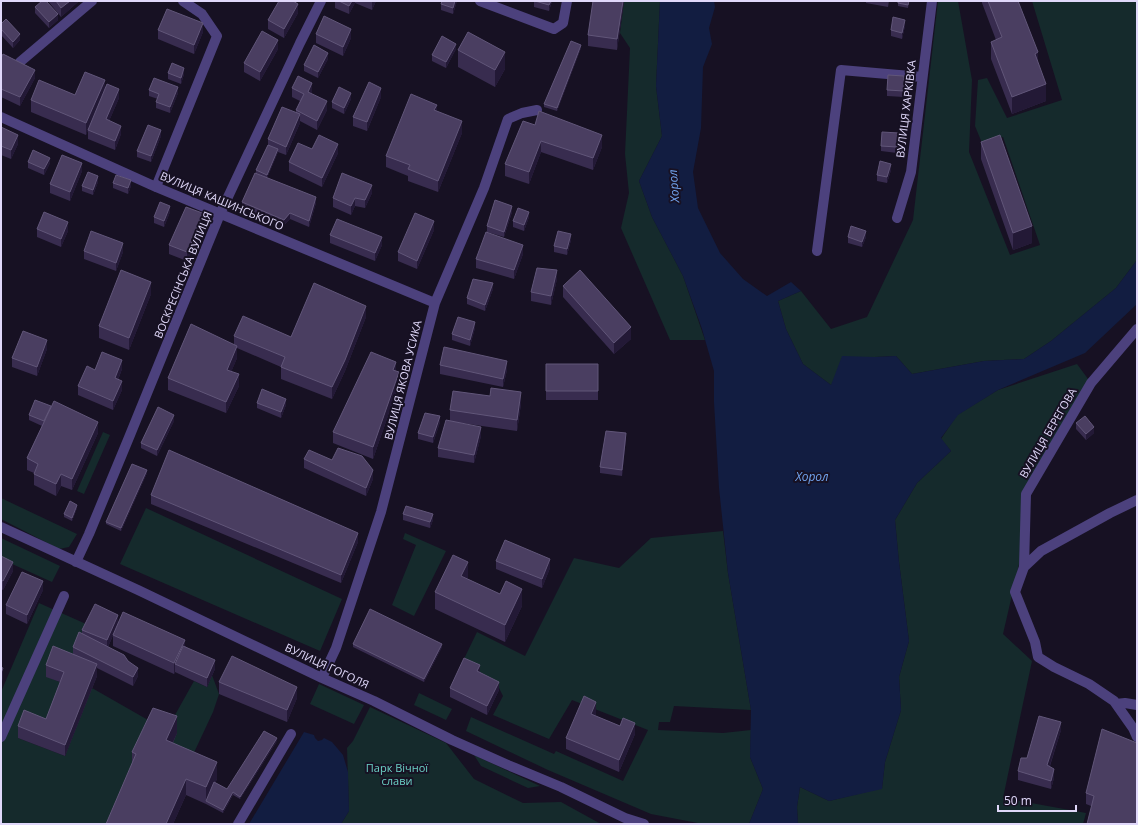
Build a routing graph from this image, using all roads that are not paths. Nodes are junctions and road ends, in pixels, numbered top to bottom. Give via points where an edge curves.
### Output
1 (92, 1) edge
2 (183, 1) edge
3 (321, 1) edge
4 (480, 1) edge
5 (567, 1) edge
6 (932, 1) edge
7 (20, 62) edge
8 (922, 78) junction
9 (537, 110) dead end
10 (1, 117) edge
11 (156, 187) junction
12 (220, 214) junction
13 (897, 218) dead end
14 (817, 251) dead end
15 (435, 303) junction
16 (1137, 329) edge
17 (1137, 500) edge
18 (1, 527) edge
19 (76, 562) junction
20 (1024, 567) junction
21 (64, 596) dead end
22 (322, 678) junction
23 (1116, 704) junction
24 (1137, 705) edge
25 (291, 734) dead end
26 (1137, 736) edge
27 (1, 737) edge
28 (238, 824) edge
29 (644, 824) edge

1 - 7 street
2 - 11 street via 202,14 217,36
3 - 12 street, ВОСКРЕСІНСЬКА ВУЛИЦЯ
4 - 5 street via 554,29 563,23
6 - 8 street, ВУЛИЦЯ ХАРКІВКА
8 - 13 street, ВУЛИЦЯ ХАРКІВКА via 911,172
8 - 14 street via 841,70
9 - 15 street, ВУЛИЦЯ ЯКОВА УСИКА via 508,119 484,188
10 - 11 street, ВУЛИЦЯ КАШИНСЬКОГО
11 - 12 street, ВУЛИЦЯ КАШИНСЬКОГО
12 - 15 street, ВУЛИЦЯ КАШИНСЬКОГО
12 - 19 street, ВОСКРЕСІНСЬКА ВУЛИЦЯ
15 - 22 street, ВУЛИЦЯ ЯКОВА УСИКА via 381,512 336,648
16 - 20 street, ВУЛИЦЯ БЕРЕГОВА via 1091,383 1026,494
17 - 20 street via 1041,551
18 - 19 street, ВУЛИЦЯ ГОГОЛЯ
19 - 22 street, ВУЛИЦЯ ГОГОЛЯ
20 - 23 street via 1015,592 1035,642 1038,658 1089,684
21 - 27 street
22 - 29 street, ВУЛИЦЯ ГОГОЛЯ via 452,740 625,818
23 - 24 street
23 - 26 street
25 - 28 street

